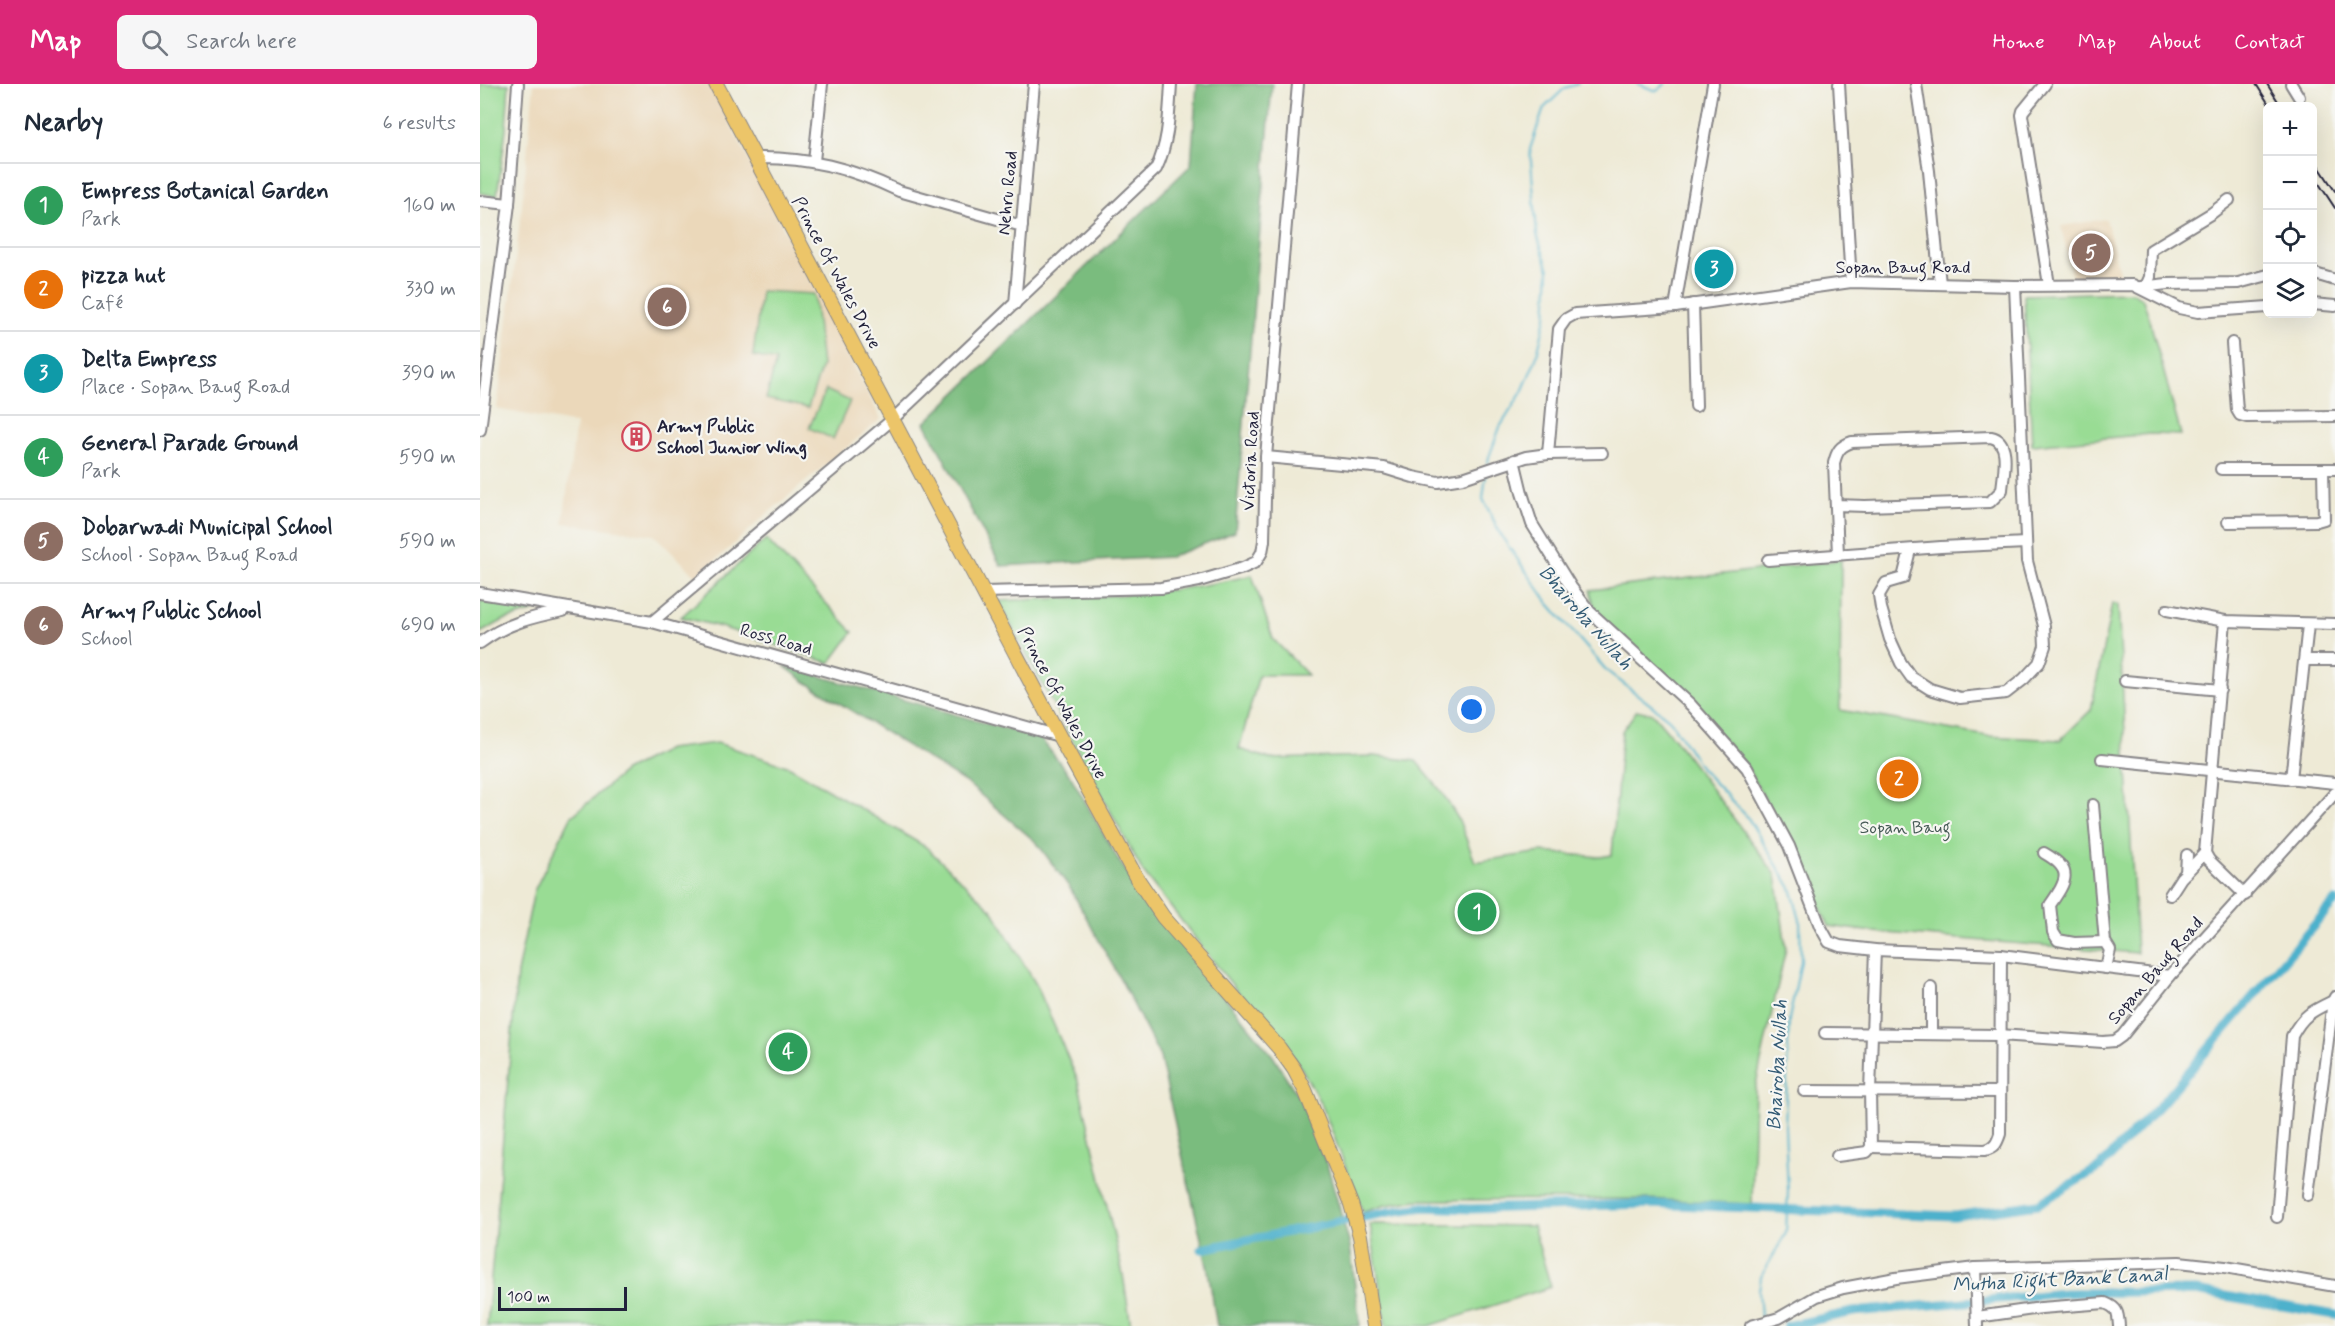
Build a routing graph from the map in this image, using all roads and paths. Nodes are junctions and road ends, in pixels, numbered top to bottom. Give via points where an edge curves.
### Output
1 (518, 84) edge
2 (716, 84) edge
3 (822, 84) edge
4 (1034, 84) edge
5 (1171, 84) edge
6 (1298, 84) edge
7 (1713, 84) edge
8 (1839, 84) edge
9 (1916, 84) edge
10 (2045, 84) edge
11 (2291, 84) edge
12 (2299, 97) dead end
13 (755, 158) junction
14 (814, 161) junction
15 (2229, 200) dead end
16 (480, 201) edge
17 (509, 204) junction
18 (1022, 226) junction
19 (2317, 274) edge
20 (2263, 276) edge
21 (2335, 280) edge
22 (1851, 282) junction
23 (1940, 284) junction
24 (2049, 285) junction
25 (2015, 286) junction
26 (2143, 287) junction
27 (1015, 304) junction
28 (1693, 304) junction
29 (2317, 304) edge
30 (2335, 306) edge
31 (1675, 307) junction
32 (2263, 307) edge
33 (2232, 344) dead end
34 (1696, 406) dead end
35 (2335, 416) edge
36 (893, 419) junction
37 (480, 429) edge
38 (1602, 453) dead end
39 (1548, 454) junction
40 (1266, 457) junction
41 (1514, 460) junction
42 (2003, 466) junction
43 (2022, 466) junction
44 (2221, 469) dead end
45 (2323, 469) junction
46 (2335, 469) edge
47 (1836, 505) junction
48 (2228, 522) dead end
49 (2026, 543) junction
50 (1910, 550) junction
51 (1838, 554) junction
52 (1768, 560) dead end
53 (983, 592) junction
54 (480, 593) edge
55 (571, 609) junction
56 (2167, 610) dead end
57 (2225, 621) junction
58 (652, 622) junction
59 (2335, 624) edge
60 (2308, 625) junction
61 (480, 643) edge
62 (2306, 660) junction
63 (2335, 660) edge
64 (2125, 681) dead end
65 (2220, 690) junction
66 (1059, 736) junction
67 (2102, 759) dead end
68 (2211, 771) junction
69 (2291, 778) junction
70 (2335, 783) edge
71 (2335, 793) edge
72 (2093, 805) dead end
73 (2044, 853) dead end
74 (2205, 853) junction
75 (2187, 855) dead end
76 (2186, 873) junction
77 (2170, 895) dead end
78 (2245, 896) junction
79 (2105, 942) junction
80 (1875, 950) junction
81 (2001, 955) junction
82 (2106, 968) junction
83 (2170, 976) junction
84 (1931, 988) dead end
85 (2334, 999) edge
86 (1825, 1033) dead end
87 (1872, 1033) junction
88 (1930, 1034) junction
89 (1999, 1035) junction
90 (1804, 1091) dead end
91 (1870, 1092) junction
92 (2000, 1092) junction
93 (1871, 1147) junction
94 (1837, 1156) dead end
95 (2308, 1195) dead end
96 (2277, 1217) dead end
97 (1975, 1274) junction
98 (2335, 1286) edge
99 (1977, 1318) edge
100 (1374, 1326) edge
101 (1751, 1326) edge
102 (2119, 1326) edge

1 - 17 street
2 - 13 main road, Prince Of Wales Drive
3 - 14 street
4 - 18 street, Nehru Road
5 - 27 street via 1168,133 1156,169
6 - 40 street, Victoria Road
7 - 31 street
8 - 22 street
9 - 23 street
10 - 24 street via 2022,115
11 - 12 street
13 - 14 street
13 - 36 main road, Prince Of Wales Drive
14 - 18 street via 899,191
15 - 26 street via 2151,250 2150,277
16 - 17 street
17 - 37 street
18 - 27 street, Nehru Road
19 - 21 street
20 - 26 street via 2238,283
22 - 23 street, Sopan Baug Road
22 - 28 street, Sopan Baug Road
23 - 25 street, Sopan Baug Road
24 - 25 street, Sopan Baug Road
24 - 26 street, Sopan Baug Road
25 - 43 street
26 - 32 street, Sopan Baug Road via 2179,308 2198,312
27 - 36 street
28 - 31 street, Sopan Baug Road
28 - 34 street
29 - 30 street
31 - 39 street, Sopan Baug Road via 1575,314 1562,323
33 - 35 street via 2240,415
36 - 53 main road, Prince Of Wales Drive
36 - 58 street
38 - 39 street
39 - 41 street
40 - 41 street via 1384,468 1438,482 1463,478
40 - 53 street, Victoria Road via 1263,552 1256,562 1199,581 1161,588
41 - 80 street via 1532,524 1571,587 1598,620 1691,705 1747,768 1789,846 1829,942
42 - 43 street
42 - 47 street via 2002,490 1990,502
42 - 47 street via 2004,451 1997,438 1852,442 1837,451
43 - 49 street
44 - 45 street
45 - 46 street
45 - 48 street via 2324,519
47 - 51 street
49 - 50 street
49 - 50 street via 2029,575 2044,626 2045,646 2039,663 2006,693 1960,698 1930,689 1911,677 1890,639 1879,595 1886,583 1903,578
50 - 51 street
51 - 52 street
53 - 66 main road, Prince Of Wales Drive
54 - 55 street, Ross Road
55 - 58 street, Ross Road
55 - 61 street via 528,617
56 - 57 street
57 - 60 street
57 - 65 street
58 - 66 street, Ross Road
59 - 60 street
60 - 62 street
62 - 63 street
62 - 69 street
64 - 65 street
65 - 68 street
66 - 100 main road, Prince Of Wales Drive via 1136,877 1163,916 1294,1069 1351,1204
67 - 68 street
68 - 69 street
68 - 74 street
69 - 70 street
71 - 78 street, Sopan Baug Road
72 - 79 street
73 - 79 street via 2060,862 2065,871 2064,886 2050,905 2058,940 2074,944
74 - 76 street
74 - 78 street
75 - 76 street
76 - 77 street
78 - 83 street, Sopan Baug Road
79 - 82 street via 2110,950
80 - 81 street
80 - 87 street
81 - 82 street
81 - 89 street
82 - 83 street
83 - 89 street, Sopan Baug Road via 2115,1041
84 - 88 street
85 - 95 street
85 - 96 street via 2310,1012 2292,1036
86 - 87 street, Sopan Baug Road
87 - 88 street, Sopan Baug Road
87 - 91 street
88 - 89 street, Sopan Baug Road
89 - 92 street
90 - 91 street
91 - 92 street
91 - 93 street
92 - 93 street via 2000,1134 1993,1148
93 - 94 street via 1867,1152
97 - 98 street via 2179,1262
97 - 99 street
97 - 101 street via 1896,1278 1843,1288 1817,1296 1779,1318
99 - 102 street via 2105,1303 2118,1312

